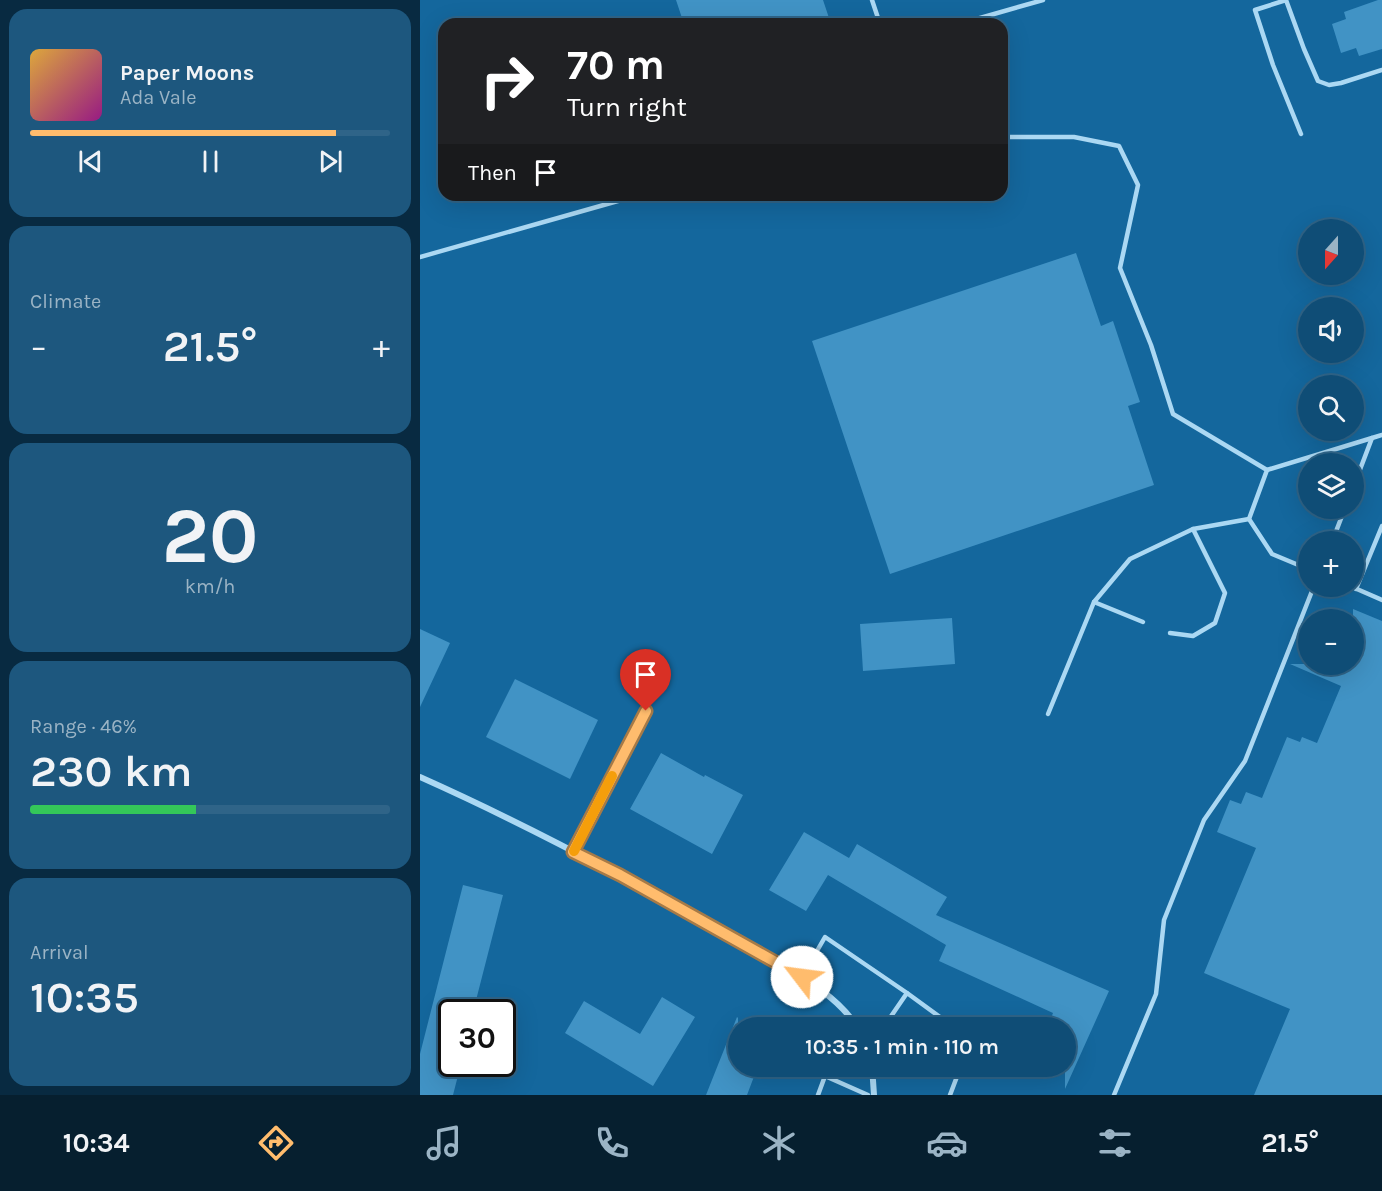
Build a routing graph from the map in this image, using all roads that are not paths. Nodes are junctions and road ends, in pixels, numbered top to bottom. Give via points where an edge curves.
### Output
1 (872, 0) edge
2 (1043, 0) edge
3 (1286, 0) edge
4 (878, 18) edge
5 (980, 18) edge
6 (1382, 70) edge
7 (1301, 134) dead end
8 (1008, 137) edge
9 (618, 201) edge
10 (420, 257) edge
11 (1382, 435) edge
12 (1372, 438) junction
13 (1364, 459) edge
14 (1267, 470) junction
15 (1249, 519) junction
16 (1382, 526) edge
17 (1193, 529) junction
18 (1298, 566) edge
19 (1364, 570) edge
20 (1364, 592) edge
21 (1310, 597) edge
22 (1382, 600) edge
23 (1094, 602) junction
24 (1143, 622) dead end
25 (1170, 633) dead end
26 (646, 711) dead end
27 (1048, 714) dead end
28 (420, 777) edge
29 (573, 852) junction
30 (802, 977) junction
31 (907, 993) junction
32 (851, 1017) edge
33 (891, 1017) edge
34 (940, 1017) edge
35 (873, 1077) edge
36 (957, 1077) edge
37 (818, 1095) edge
38 (868, 1095) edge
39 (874, 1095) edge
40 (950, 1095) edge
41 (1114, 1095) edge

1 - 4 lane
2 - 5 lane
3 - 6 lane via 1318,81 1329,85 1341,83
3 - 7 lane via 1255,10
8 - 14 lane via 1074,137 1119,146 1138,185 1120,268 1173,414
9 - 10 lane
11 - 12 lane
12 - 13 lane
12 - 14 lane
14 - 15 lane
15 - 17 lane
15 - 18 lane via 1272,554
16 - 19 lane
17 - 23 lane via 1130,559
17 - 25 lane via 1225,593 1215,623 1193,636
20 - 22 lane
21 - 41 lane via 1245,761 1204,820 1164,920 1156,994
23 - 24 lane
23 - 27 lane
26 - 29 lane
28 - 29 street
29 - 30 street
30 - 31 lane via 825,937
30 - 32 street
31 - 33 lane
31 - 34 lane
35 - 39 street
36 - 40 lane
37 - 38 lane via 825,1076

